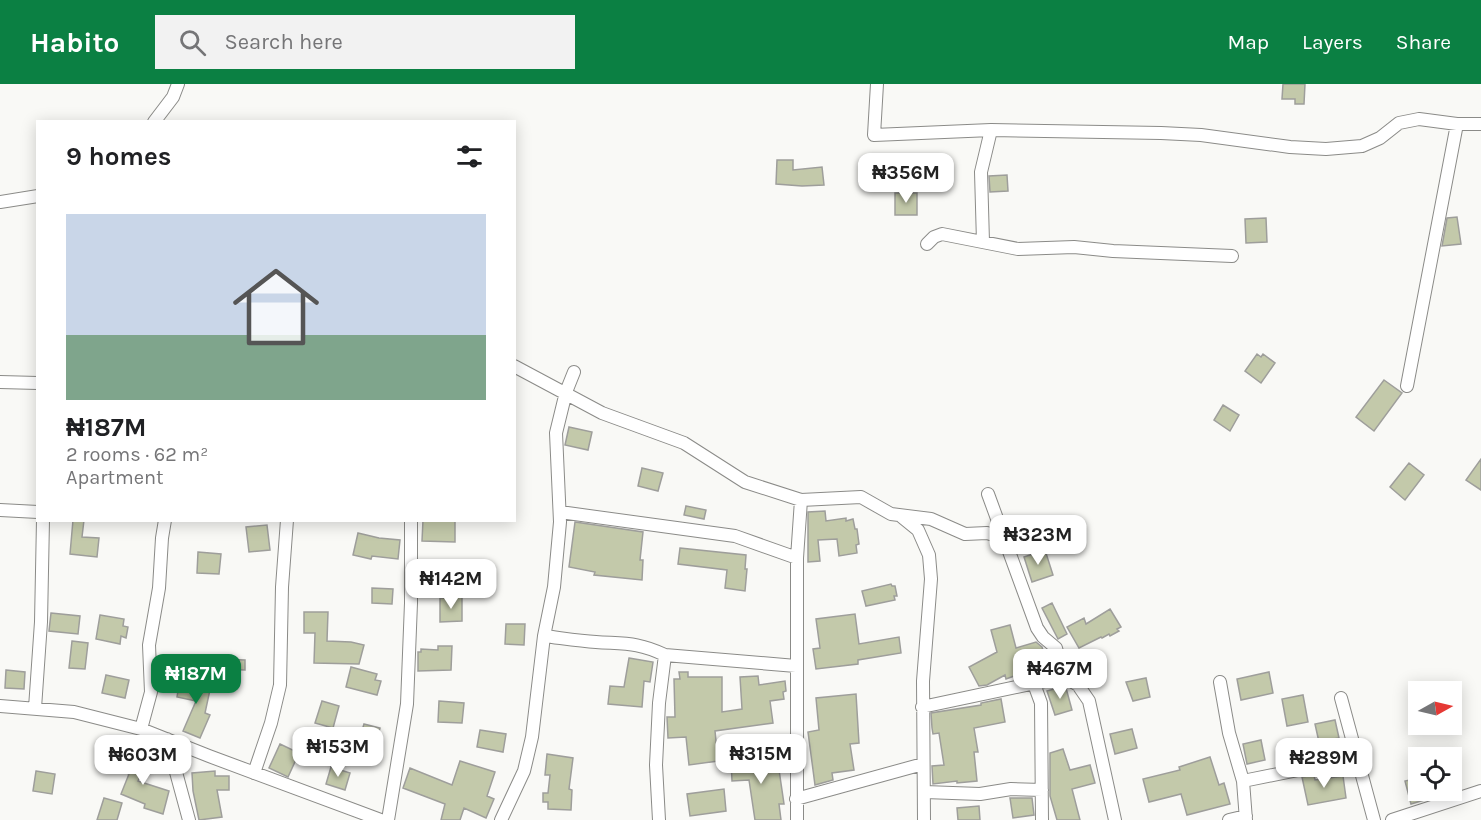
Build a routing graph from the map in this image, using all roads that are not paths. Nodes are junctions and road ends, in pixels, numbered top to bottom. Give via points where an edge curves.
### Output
1 (178, 84) edge
2 (877, 84) edge
3 (156, 120) edge
4 (1457, 124) junction
5 (1481, 124) edge
6 (991, 130) junction
7 (36, 196) edge
8 (0, 202) edge
9 (983, 242) junction
10 (927, 244) dead end
11 (1233, 256) dead end
12 (516, 367) edge
13 (574, 372) dead end
14 (0, 382) edge
15 (36, 384) edge
16 (1407, 386) dead end
17 (566, 392) junction
18 (988, 494) dead end
19 (801, 500) junction
20 (0, 510) edge
21 (36, 512) edge
22 (560, 512) junction
23 (902, 517) junction
24 (43, 522) edge
25 (165, 522) edge
26 (287, 522) edge
27 (411, 522) edge
28 (1004, 538) junction
29 (797, 558) junction
30 (544, 636) junction
31 (665, 655) junction
32 (796, 666) junction
33 (1064, 677) junction
34 (1220, 681) dead end
35 (1034, 684) junction
36 (1341, 698) dead end
37 (0, 706) edge
38 (922, 707) junction
39 (35, 708) junction
40 (141, 729) junction
41 (167, 739) junction
42 (1357, 758) junction
43 (923, 764) junction
44 (254, 773) junction
45 (1243, 781) junction
46 (1042, 790) junction
47 (1481, 791) edge
48 (925, 792) junction
49 (796, 799) junction
50 (340, 806) junction
51 (1246, 818) edge
52 (189, 820) edge
53 (342, 820) edge
54 (381, 820) edge
55 (388, 820) edge
56 (501, 820) edge
57 (659, 820) edge
58 (797, 820) edge
59 (924, 820) edge
60 (1042, 820) edge
61 (1115, 820) edge
62 (1229, 820) edge
63 (1374, 820) edge
64 (1392, 820) edge

1 - 3 street
2 - 6 street via 874,135
4 - 5 street
4 - 6 street via 1419,119 1399,123 1362,146 1326,149 1191,135
4 - 16 street
6 - 9 street via 981,172
7 - 8 street
9 - 10 street via 942,234
9 - 11 street via 1018,249 1074,247
12 - 17 street
13 - 17 street
14 - 15 street
17 - 19 street via 602,412 684,442 745,482
17 - 22 street via 556,433
18 - 28 street
19 - 23 street via 861,497
19 - 29 street
20 - 21 street
22 - 29 street via 735,536
22 - 30 street via 554,586
23 - 28 street via 931,519 965,534 987,533
23 - 38 street via 918,530 929,555 932,579
24 - 39 street
25 - 40 street via 149,645 151,692
26 - 44 street via 280,685 272,723
27 - 55 street via 407,704
28 - 33 street via 1037,628 1056,648
29 - 32 street
30 - 31 street via 634,643
30 - 56 street via 532,737 524,771
31 - 32 street
31 - 57 street via 656,765
32 - 49 street
33 - 35 street
33 - 61 street via 1078,685 1089,701
34 - 45 street
35 - 38 street
35 - 46 street via 1041,703
36 - 42 street
37 - 39 street
38 - 43 street
39 - 40 street via 74,712
40 - 41 street
41 - 44 street
41 - 52 street
42 - 45 street
42 - 63 street
43 - 48 street
43 - 49 street
44 - 50 street
45 - 51 street
46 - 48 street
46 - 60 street
47 - 64 street
48 - 59 street
49 - 58 street
50 - 53 street
50 - 54 street
51 - 62 street

